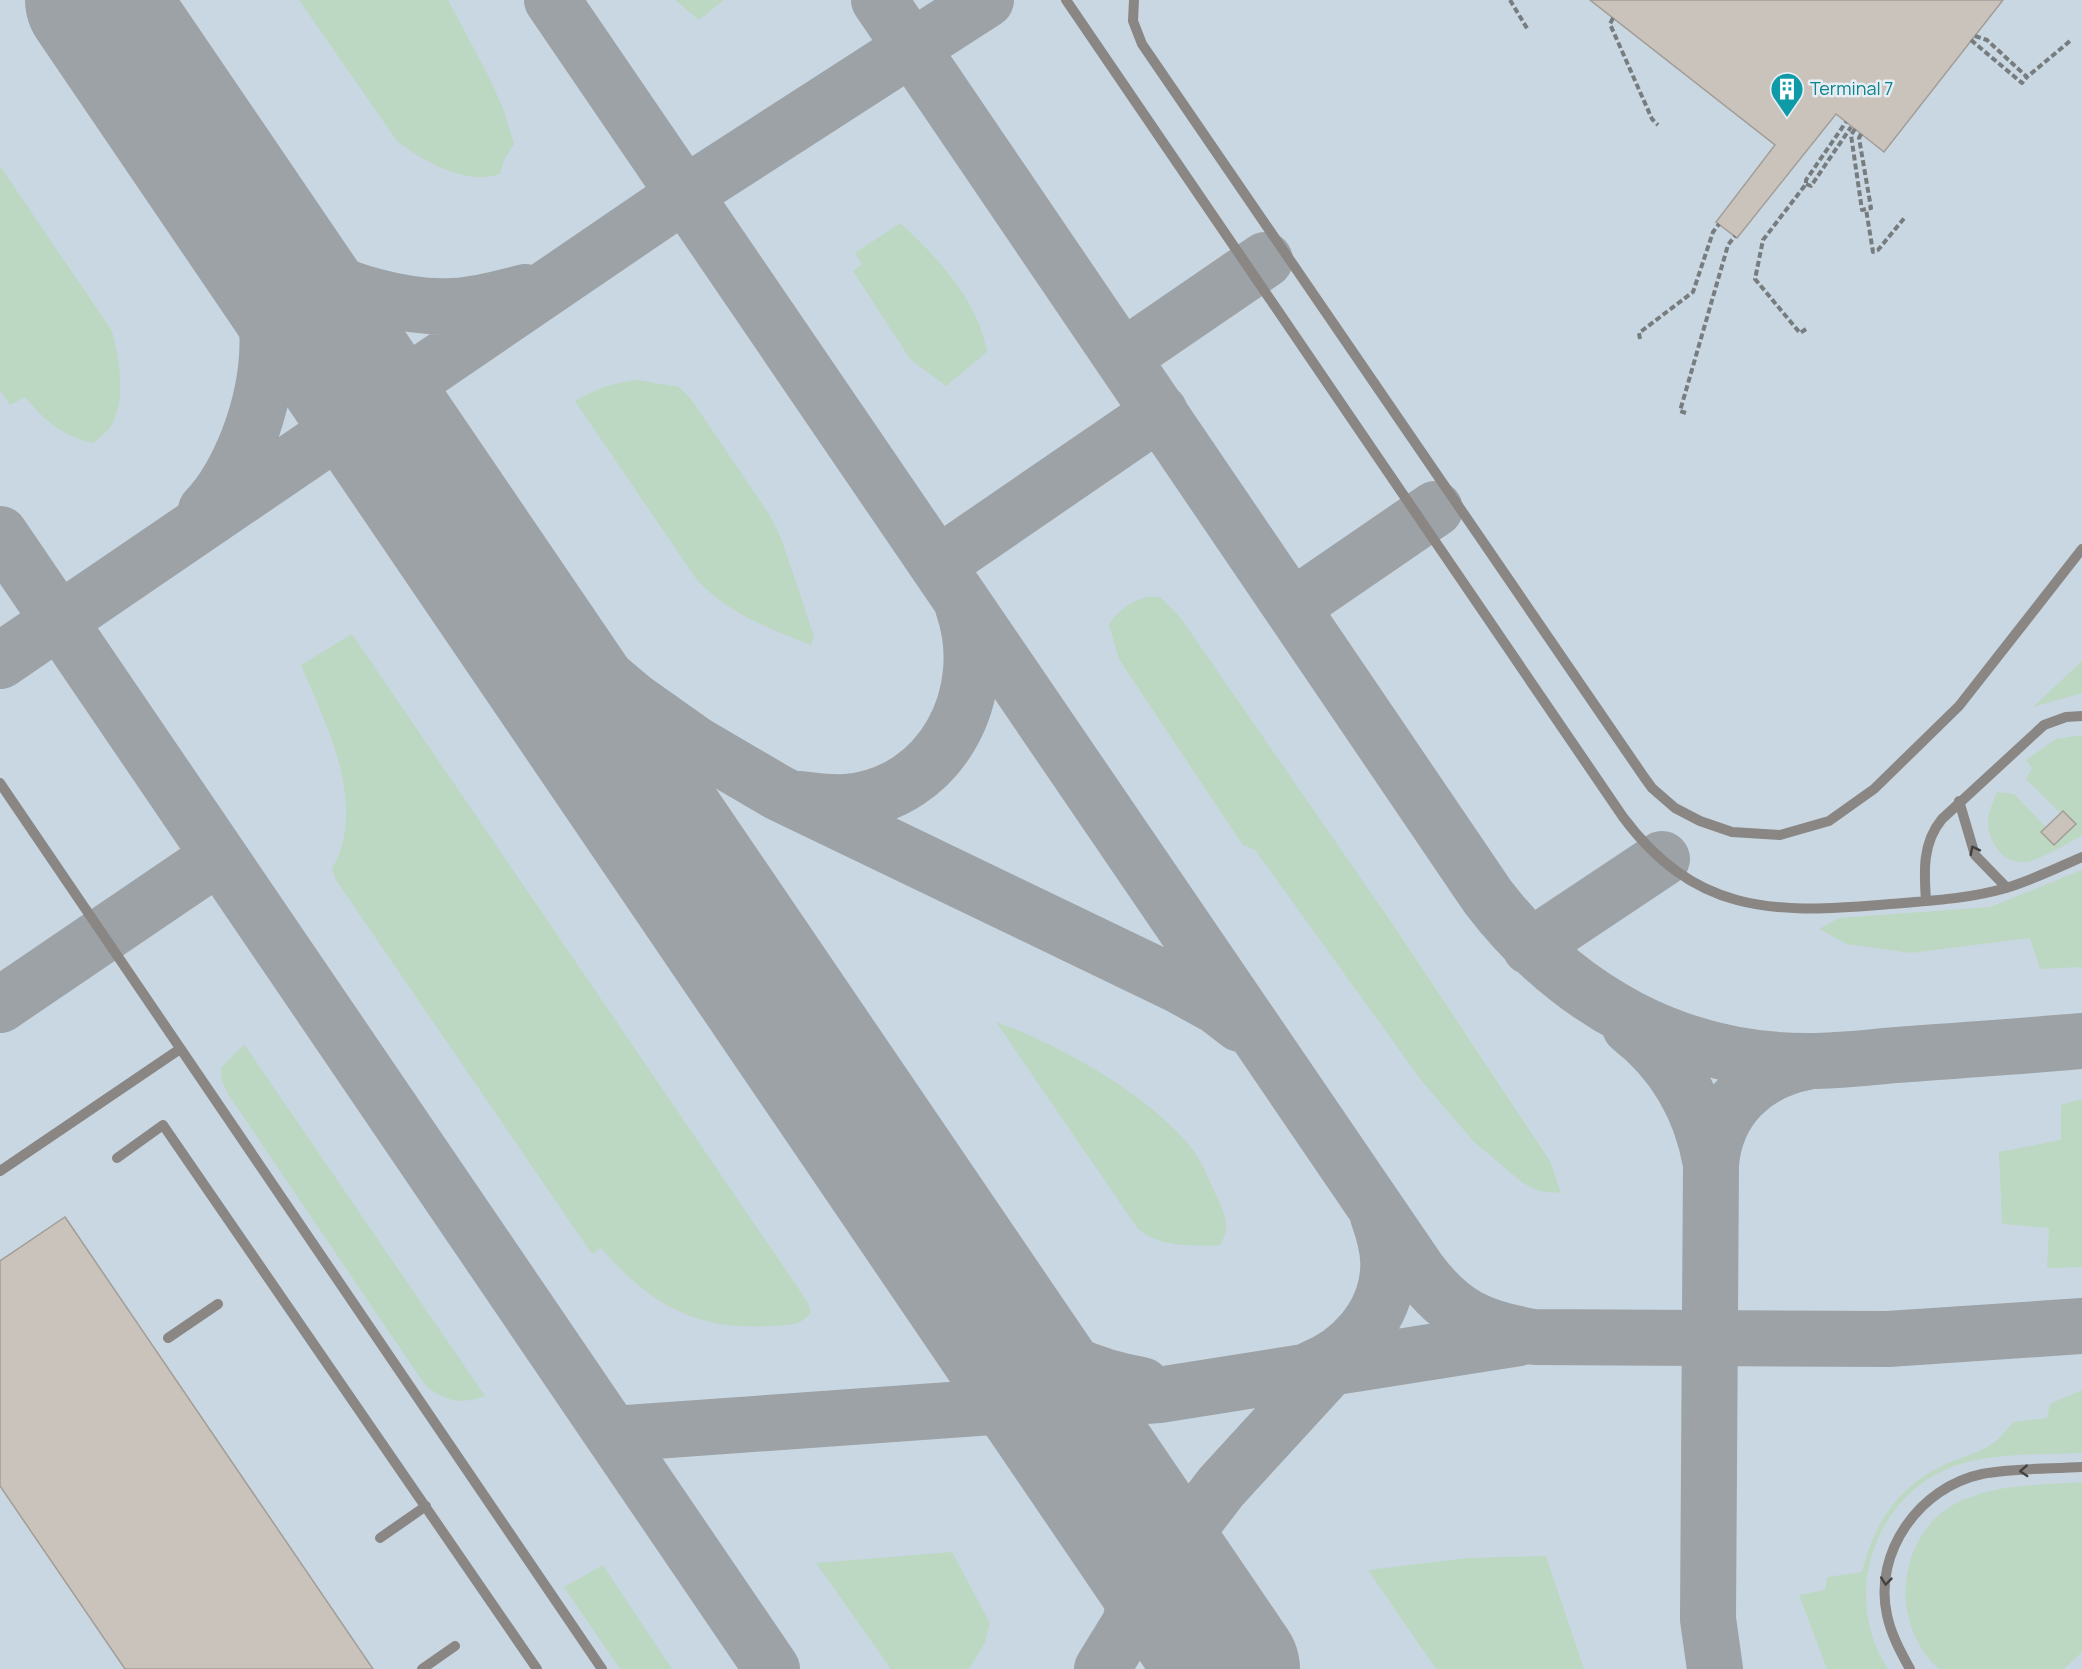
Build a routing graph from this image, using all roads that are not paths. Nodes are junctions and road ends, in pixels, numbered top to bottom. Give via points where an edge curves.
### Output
1 (1066, 0) edge
2 (1134, 0) edge
3 (2082, 549) edge
4 (2082, 716) edge
5 (0, 783) edge
6 (1959, 801) junction
7 (2082, 857) edge
8 (2007, 888) junction
9 (1926, 901) junction
10 (180, 1048) junction
11 (117, 1158) dead end
12 (0, 1171) edge
13 (219, 1304) dead end
14 (168, 1338) dead end
15 (2082, 1467) edge
16 (426, 1506) junction
17 (380, 1538) dead end
18 (455, 1646) dead end
19 (1904, 1657) junction
20 (422, 1669) edge
21 (537, 1669) edge
22 (602, 1669) edge
23 (1910, 1669) edge
24 (1920, 1669) edge

1 - 9 lane via 1623,817 1646,845 1697,883 1749,904 1804,910
2 - 3 lane via 1133,21 1149,54 1644,777 1662,798 1687,815 1732,832 1764,835 1814,828 1841,815 1874,789 1959,706
4 - 6 lane via 2044,725
5 - 10 lane
8 -> 6 lane via 1970,845
6 - 9 lane via 1935,826 1927,846
7 - 8 lane
8 - 9 lane
10 - 12 lane
10 - 22 lane
11 - 16 lane via 163,1125
13 - 14 lane
15 -> 19 lane via 1980,1474 1924,1504 1897,1540 1888,1564 1887,1613
16 - 17 lane
16 - 21 lane
18 - 20 lane
19 - 23 lane
19 - 24 lane

